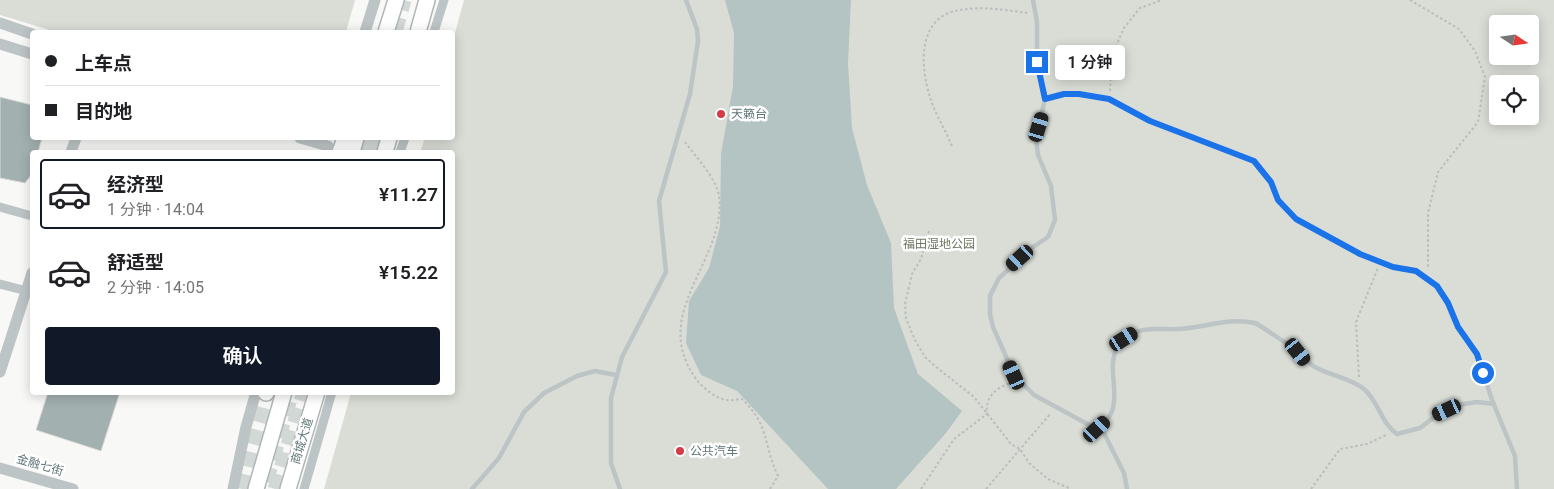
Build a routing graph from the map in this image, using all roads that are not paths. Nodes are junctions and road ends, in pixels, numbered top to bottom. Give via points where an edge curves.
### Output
1 (375, 0) edge
2 (396, 0) edge
3 (427, 0) edge
4 (444, 0) edge
5 (686, 0) edge
6 (1033, 0) edge
7 (0, 23) edge
8 (366, 30) edge
9 (387, 30) edge
10 (419, 30) edge
11 (435, 30) edge
12 (30, 33) edge
13 (0, 44) edge
14 (30, 53) edge
15 (1045, 99) junction
16 (307, 140) edge
17 (342, 140) edge
18 (331, 147) edge
19 (0, 207) edge
20 (30, 215) edge
21 (30, 279) edge
22 (0, 284) edge
23 (26, 291) junction
24 (0, 372) edge
25 (616, 375) junction
26 (255, 395) edge
27 (283, 395) edge
28 (316, 395) edge
29 (331, 395) edge
30 (1494, 404) junction
31 (1097, 429) junction
32 (0, 468) edge
33 (73, 489) edge
34 (233, 489) edge
35 (256, 489) edge
36 (288, 489) edge
37 (304, 489) edge
38 (472, 489) edge
39 (620, 489) edge
40 (1128, 489) edge
41 (1517, 489) edge

1 - 8 street
2 - 9 main road
3 - 10 main road
4 - 11 street
5 - 25 lane via 697,28 698,41 690,94 659,201 666,272 622,356
6 - 15 lane via 1037,62
7 - 12 street
13 - 14 street
15 - 30 lane via 1064,94 1109,99 1150,121 1254,161 1271,182 1278,200 1296,219 1334,241 1393,267 1416,271 1428,279 1437,286 1458,327 1477,354
15 - 31 lane via 1036,138 1038,155 1051,186 1056,220 1048,237 999,278 990,296 993,327 1019,381 1034,395
16 - 18 street
17 - 18 main road
19 - 20 street
21 - 23 street
22 - 23 street
23 - 24 street
25 - 38 lane via 595,371 544,392 524,412 499,458
25 - 39 lane via 611,398 611,464
26 - 34 street
27 - 35 main road
28 - 36 main road, 商城大道
29 - 37 street
30 - 31 lane via 1458,405 1420,428 1397,434 1386,426 1372,398 1360,387 1324,373 1255,323 1216,323 1180,329 1138,330 1124,339 1114,355 1111,372 1113,407 1108,420
30 - 41 lane via 1515,456
31 - 40 lane via 1104,433 1116,454
32 - 33 street, 金融七街

